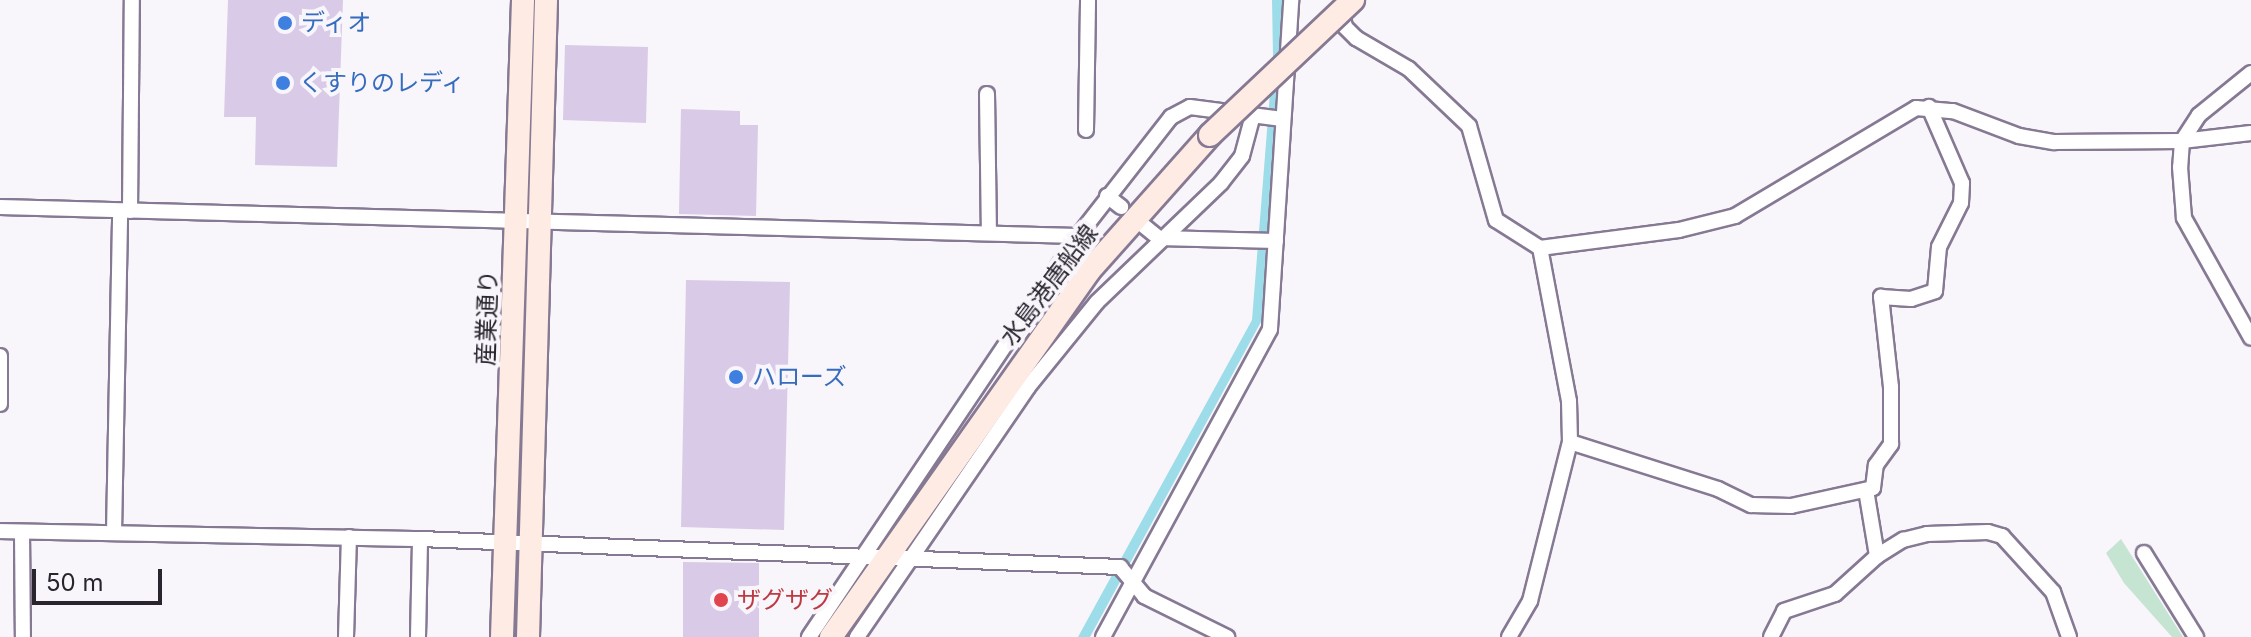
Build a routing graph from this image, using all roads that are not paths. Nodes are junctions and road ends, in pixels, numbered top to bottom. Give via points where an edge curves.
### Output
1 (132, 0) edge
2 (523, 0) edge
3 (546, 0) edge
4 (1088, 0) edge
5 (1291, 0) edge
6 (1339, 0) edge
7 (1353, 0) edge
8 (2251, 73) edge
9 (987, 94) dead end
10 (1929, 107) junction
11 (1252, 119) junction
12 (1282, 119) junction
13 (1086, 130) dead end
14 (2251, 133) edge
15 (2182, 141) junction
16 (1107, 196) junction
17 (0, 207) edge
18 (1121, 207) dead end
19 (125, 211) junction
20 (517, 224) junction
21 (540, 224) junction
22 (1144, 226) dead end
23 (989, 232) junction
24 (1078, 236) junction
25 (1159, 238) junction
26 (1276, 241) junction
27 (1540, 248) junction
28 (2251, 338) edge
29 (0, 356) edge
30 (0, 404) edge
31 (1570, 442) junction
32 (1866, 490) junction
33 (0, 531) edge
34 (22, 532) junction
35 (114, 533) junction
36 (349, 537) junction
37 (420, 539) junction
38 (505, 542) junction
39 (530, 543) junction
40 (2144, 553) dead end
41 (877, 555) junction
42 (1877, 556) junction
43 (912, 557) junction
44 (1133, 580) junction
45 (23, 637) edge
46 (346, 637) edge
47 (418, 637) edge
48 (502, 637) edge
49 (528, 637) edge
50 (809, 637) edge
51 (831, 637) edge
52 (857, 637) edge
53 (1103, 637) edge
54 (1227, 637) edge
55 (1509, 637) edge
56 (1771, 637) edge
57 (2069, 637) edge
58 (2196, 637) edge

1 - 19 street
2 - 20 street, 産業通り
3 - 21 street, 産業通り
4 - 13 street
5 - 12 street
6 - 27 street via 1345,27 1356,38 1409,69 1469,126 1496,220
7 - 41 street, 水島港唐船線, bridge via 1210,135 1089,271
8 - 15 street via 2199,115
9 - 23 street
10 - 15 street via 2054,142
10 - 27 street via 1916,108 1735,216 1679,230
10 - 32 street via 1959,174 1961,203 1939,247 1935,291 1911,299 1881,297 1891,444 1876,465 1873,488
11 - 12 street
11 - 16 street via 1225,108 1171,117
11 - 25 street via 1242,156 1221,183
12 - 26 street
14 - 15 street
15 - 28 street via 2184,218
16 - 18 street
16 - 24 street
17 - 19 street
19 - 20 street
19 - 35 street
20 - 21 street
20 - 38 street, 産業通り
21 - 23 street
21 - 39 street, 産業通り
22 - 25 street
23 - 24 street
24 - 41 street
25 - 26 street
25 - 43 street via 1097,302 1028,387
26 - 44 street via 1270,329
27 - 31 street via 1569,401
29 - 30 street
31 - 32 street via 1718,489 1751,505 1791,506
31 - 55 street via 1530,601
32 - 42 street
33 - 34 street
34 - 35 street
34 - 45 street
35 - 36 street
36 - 37 street
36 - 46 street
37 - 38 street
37 - 47 street
38 - 39 street
38 - 48 street, 産業通り
39 - 41 street
39 - 49 street, 産業通り
40 - 58 street
41 - 43 street
41 - 50 street
41 - 51 street, 水島港唐船線
42 - 56 street via 1835,594 1784,611
42 - 57 street via 1903,540 1927,534 2002,536 2053,592
43 - 44 street via 1120,567
43 - 52 street
44 - 53 street
44 - 54 street via 1144,596

